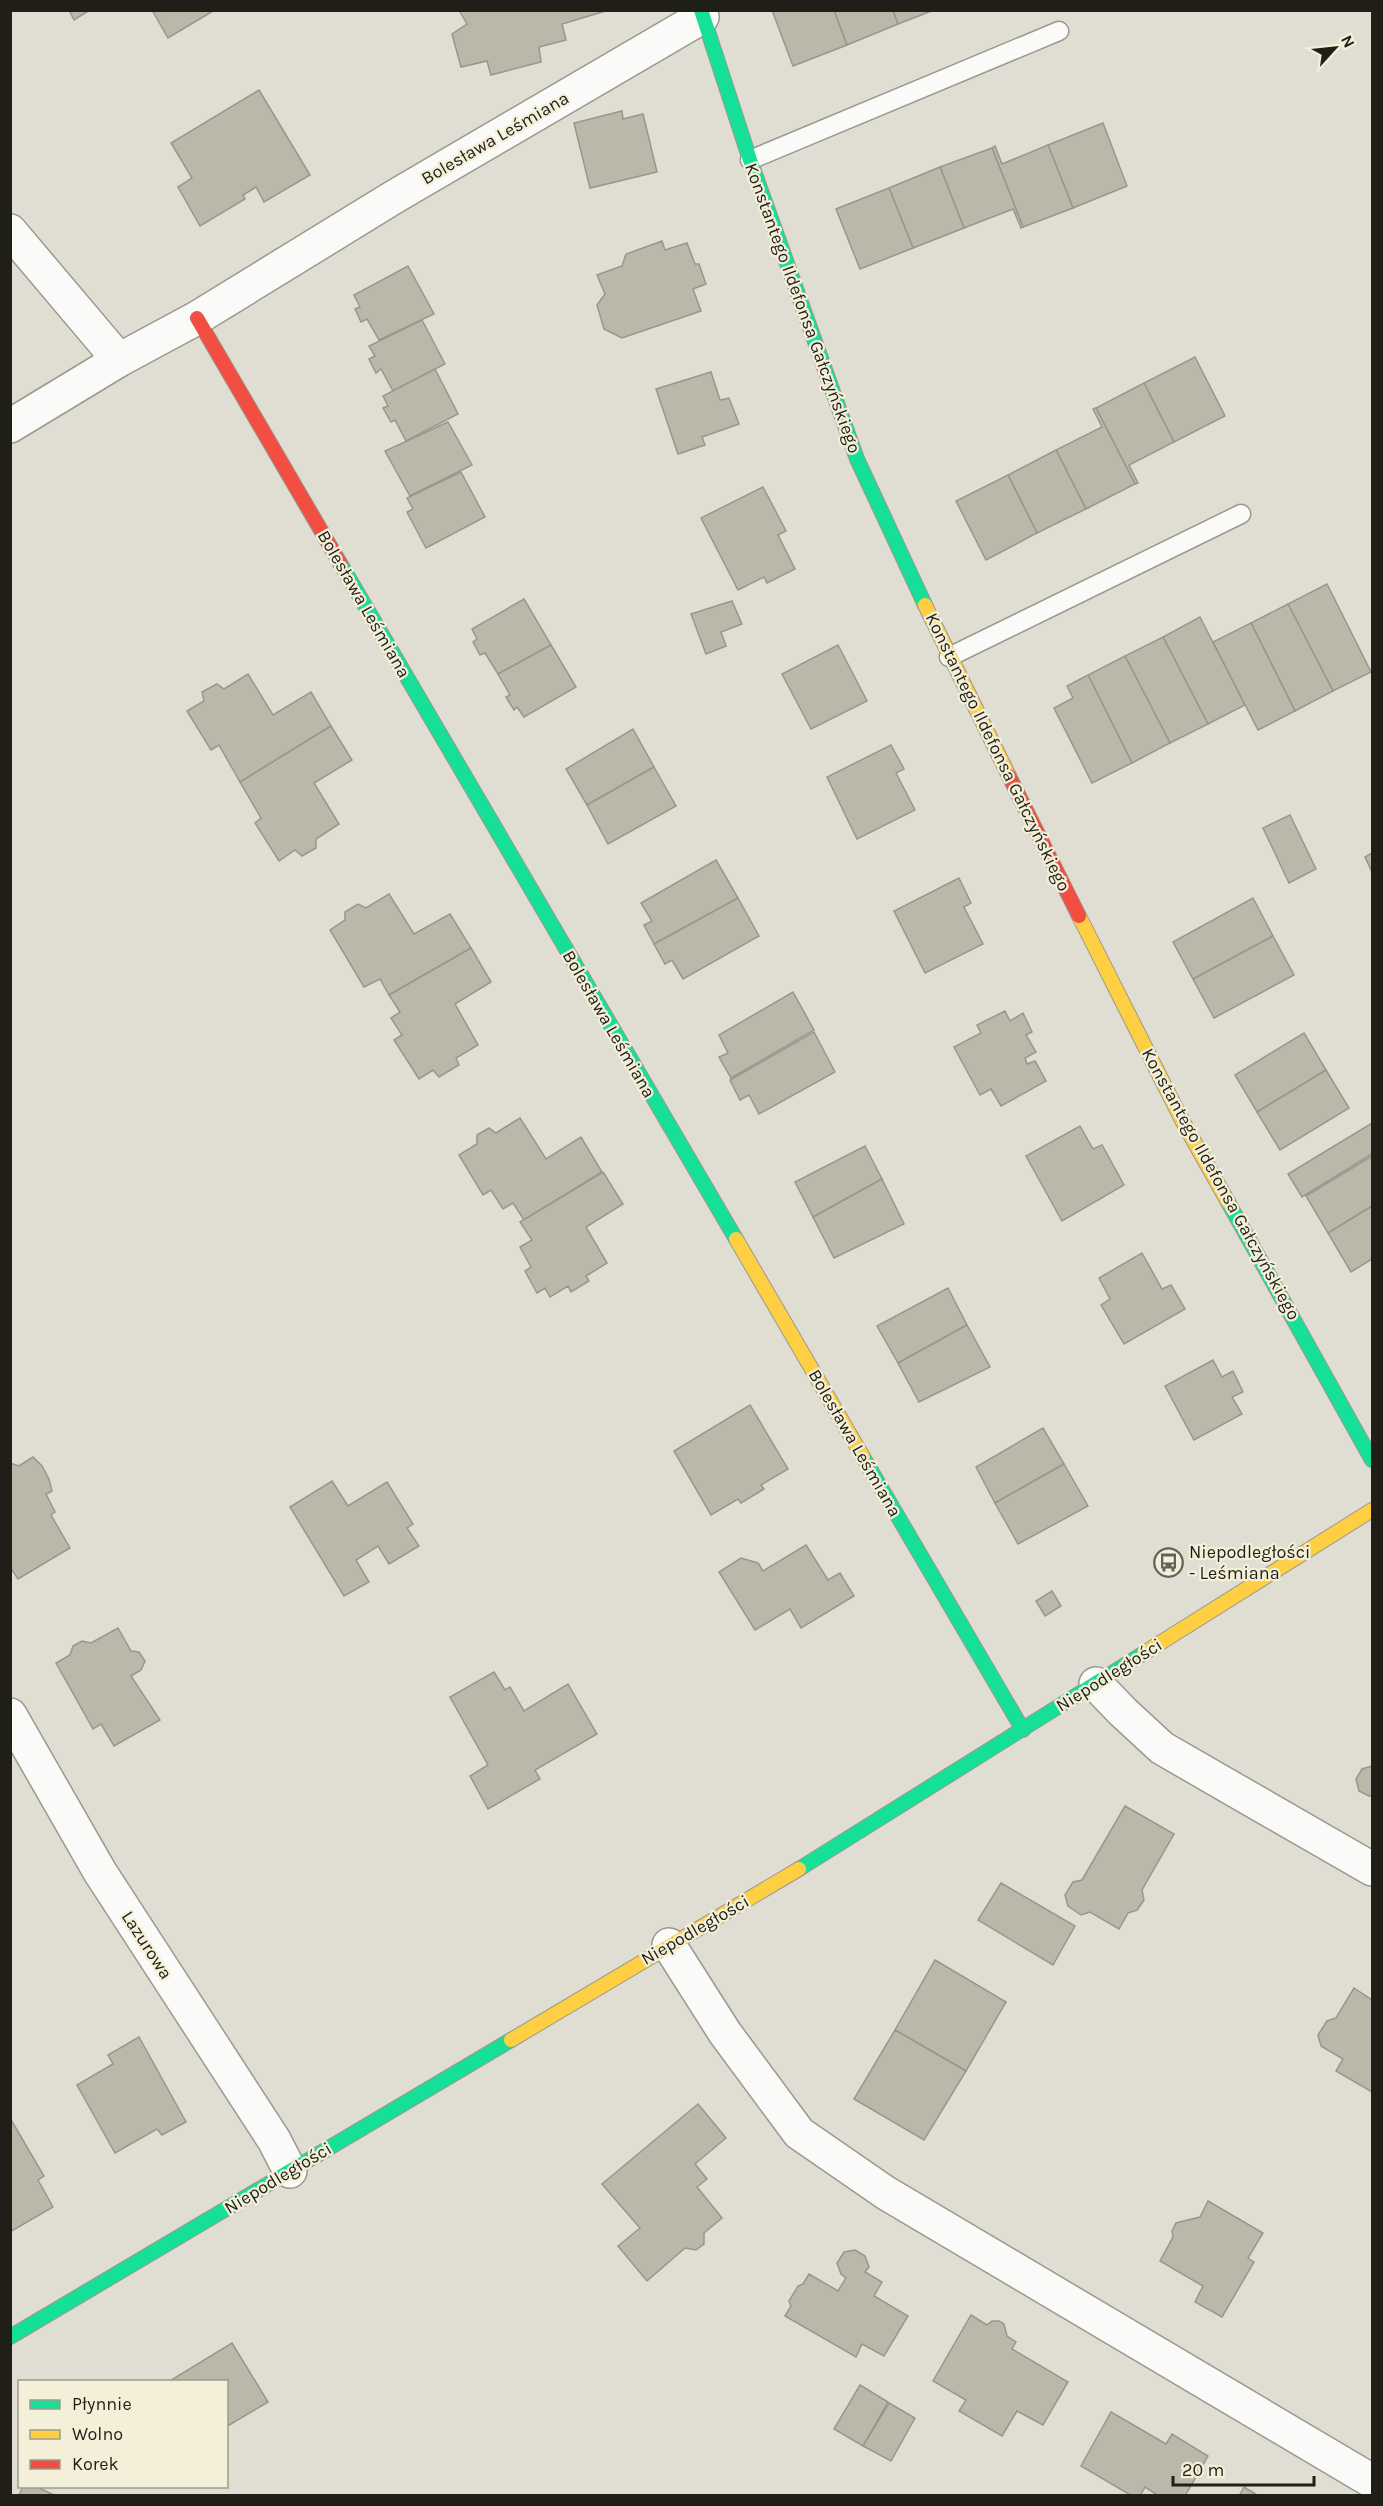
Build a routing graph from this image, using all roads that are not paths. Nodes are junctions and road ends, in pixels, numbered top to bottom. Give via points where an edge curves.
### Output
1 (702, 14) edge
2 (1059, 31) dead end
3 (750, 160) junction
4 (10, 231) edge
5 (197, 318) junction
6 (119, 360) junction
7 (10, 426) edge
8 (1241, 514) dead end
9 (949, 657) junction
10 (1372, 1460) edge
11 (1372, 1510) edge
12 (1096, 1683) junction
13 (10, 1715) edge
14 (1023, 1730) junction
15 (1372, 1869) edge
16 (669, 1945) junction
17 (290, 2171) junction
18 (10, 2337) edge
19 (1372, 2481) edge

1 - 3 street, Konstantego Ildefonsa Gałczyńskiego
1 - 5 street, Bolesława Leśmiana
2 - 3 lane
3 - 9 street, Konstantego Ildefonsa Gałczyńskiego via 857,459
4 - 6 street
5 - 6 street, Bolesława Leśmiana
5 - 14 street, Bolesława Leśmiana
6 - 7 street, Bolesława Leśmiana
8 - 9 lane
9 - 10 street, Konstantego Ildefonsa Gałczyńskiego via 1182,1120
11 - 12 street, Niepodległości
12 - 14 street, Niepodległości
12 - 15 street via 1162,1749
13 - 17 street, Lazurowa via 100,1872 274,2140
14 - 16 street, Niepodległości via 825,1854
16 - 17 street, Niepodległości
16 - 19 street via 725,2033 799,2133 886,2193
17 - 18 street, Niepodległości

